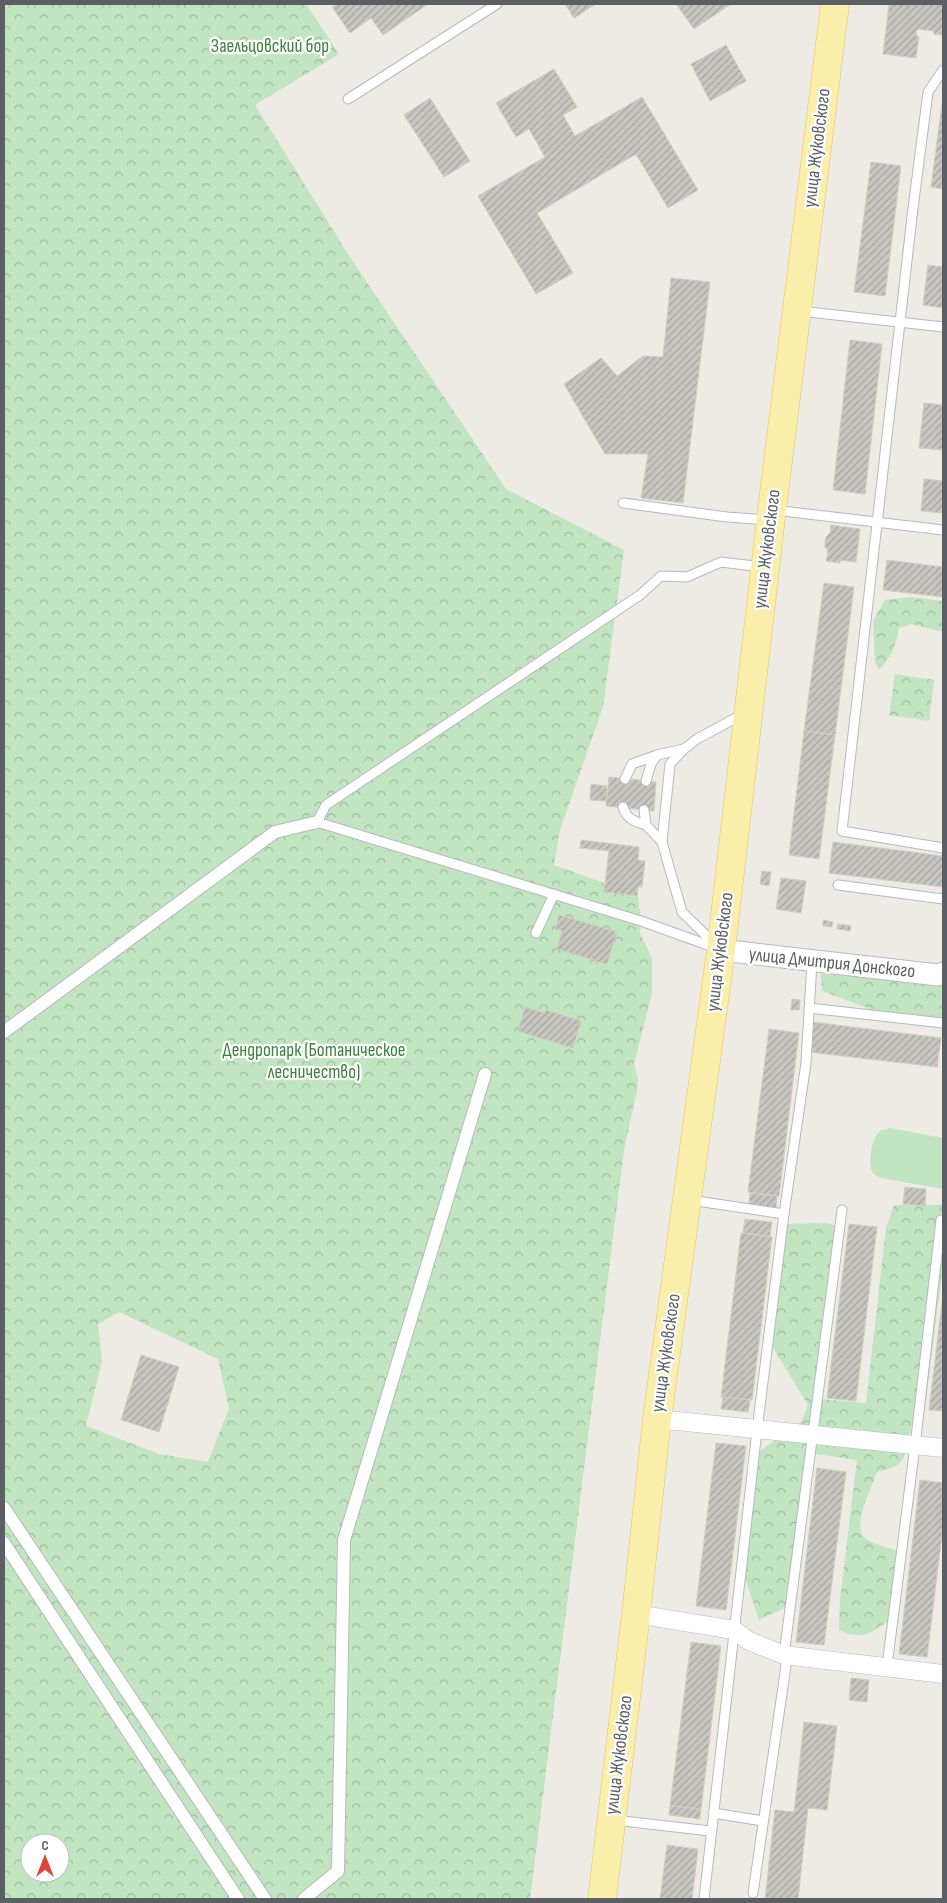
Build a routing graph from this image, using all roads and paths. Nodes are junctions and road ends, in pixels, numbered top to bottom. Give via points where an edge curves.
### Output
1 (496, 4) edge
2 (835, 4) edge
3 (943, 70) edge
4 (348, 99) dead end
5 (797, 310) junction
6 (900, 322) junction
7 (943, 327) edge
8 (622, 503) dead end
9 (771, 514) junction
10 (877, 522) junction
11 (943, 530) edge
12 (765, 568) junction
13 (748, 711) junction
14 (684, 749) junction
15 (657, 755) junction
16 (625, 779) dead end
17 (646, 781) dead end
18 (623, 808) dead end
19 (644, 810) dead end
20 (317, 822) junction
21 (646, 825) junction
22 (662, 842) junction
23 (943, 848) edge
24 (517, 883) junction
25 (838, 885) dead end
26 (518, 893) dead end
27 (554, 894) junction
28 (943, 899) edge
29 (536, 933) dead end
30 (721, 950) junction
31 (812, 962) junction
32 (943, 973) edge
33 (809, 1008) junction
34 (943, 1023) edge
35 (4, 1032) edge
36 (485, 1074) dead end
37 (687, 1200) junction
38 (842, 1210) dead end
39 (784, 1214) junction
40 (941, 1220) dead end
41 (657, 1418) junction
42 (757, 1430) junction
43 (812, 1434) junction
44 (915, 1446) junction
45 (943, 1448) edge
46 (4, 1508) edge
47 (4, 1543) edge
48 (636, 1614) junction
49 (734, 1630) junction
50 (784, 1655) junction
51 (887, 1666) junction
52 (943, 1674) edge
53 (713, 1813) junction
54 (612, 1819) junction
55 (763, 1821) junction
56 (710, 1831) junction
57 (753, 1893) dead end
58 (238, 1899) edge
59 (265, 1899) edge
60 (304, 1899) edge
61 (602, 1899) edge
62 (704, 1899) edge

1 - 4 lane
2 - 5 main road, улица Жуковского
3 - 6 lane via 928,92
5 - 6 lane
5 - 9 main road, улица Жуковского
6 - 7 lane
6 - 10 lane
8 - 9 lane via 727,518
9 - 10 lane
9 - 12 main road, улица Жуковского
10 - 11 lane
10 - 23 lane via 842,831
12 - 13 main road, улица Жуковского
12 - 20 lane via 721,562 687,577 661,576 640,595 326,805
13 - 14 lane
13 - 30 main road, улица Жуковского
14 - 15 lane
14 - 22 lane via 670,764
15 - 16 lane via 632,764
15 - 17 lane
18 - 21 lane via 631,821
19 - 21 lane
20 - 24 lane
20 - 35 street via 275,832
21 - 22 lane
22 - 30 lane via 682,912
24 - 26 lane
24 - 27 lane
25 - 28 lane
27 - 29 lane
27 - 30 lane
30 - 31 street, улица Дмитрия Донского
30 - 37 main road, улица Жуковского
31 - 32 street, улица Дмитрия Донского
31 - 33 lane
33 - 34 lane
33 - 39 lane via 806,1063
36 - 60 street via 344,1540 338,1871
37 - 39 lane
37 - 41 main road, улица Жуковского
38 - 43 lane
39 - 42 lane
40 - 44 lane
41 - 42 street
41 - 48 main road, улица Жуковского
42 - 43 street
42 - 49 lane
43 - 44 street
43 - 50 lane
44 - 45 street
44 - 51 lane
46 - 59 street
47 - 58 street
48 - 49 street
48 - 54 main road, улица Жуковского
49 - 50 street via 749,1641
49 - 53 lane
50 - 51 street
50 - 55 lane via 786,1666
51 - 52 street
53 - 55 lane
53 - 56 lane
54 - 56 lane
54 - 61 main road, улица Жуковского
55 - 57 lane
56 - 62 lane

